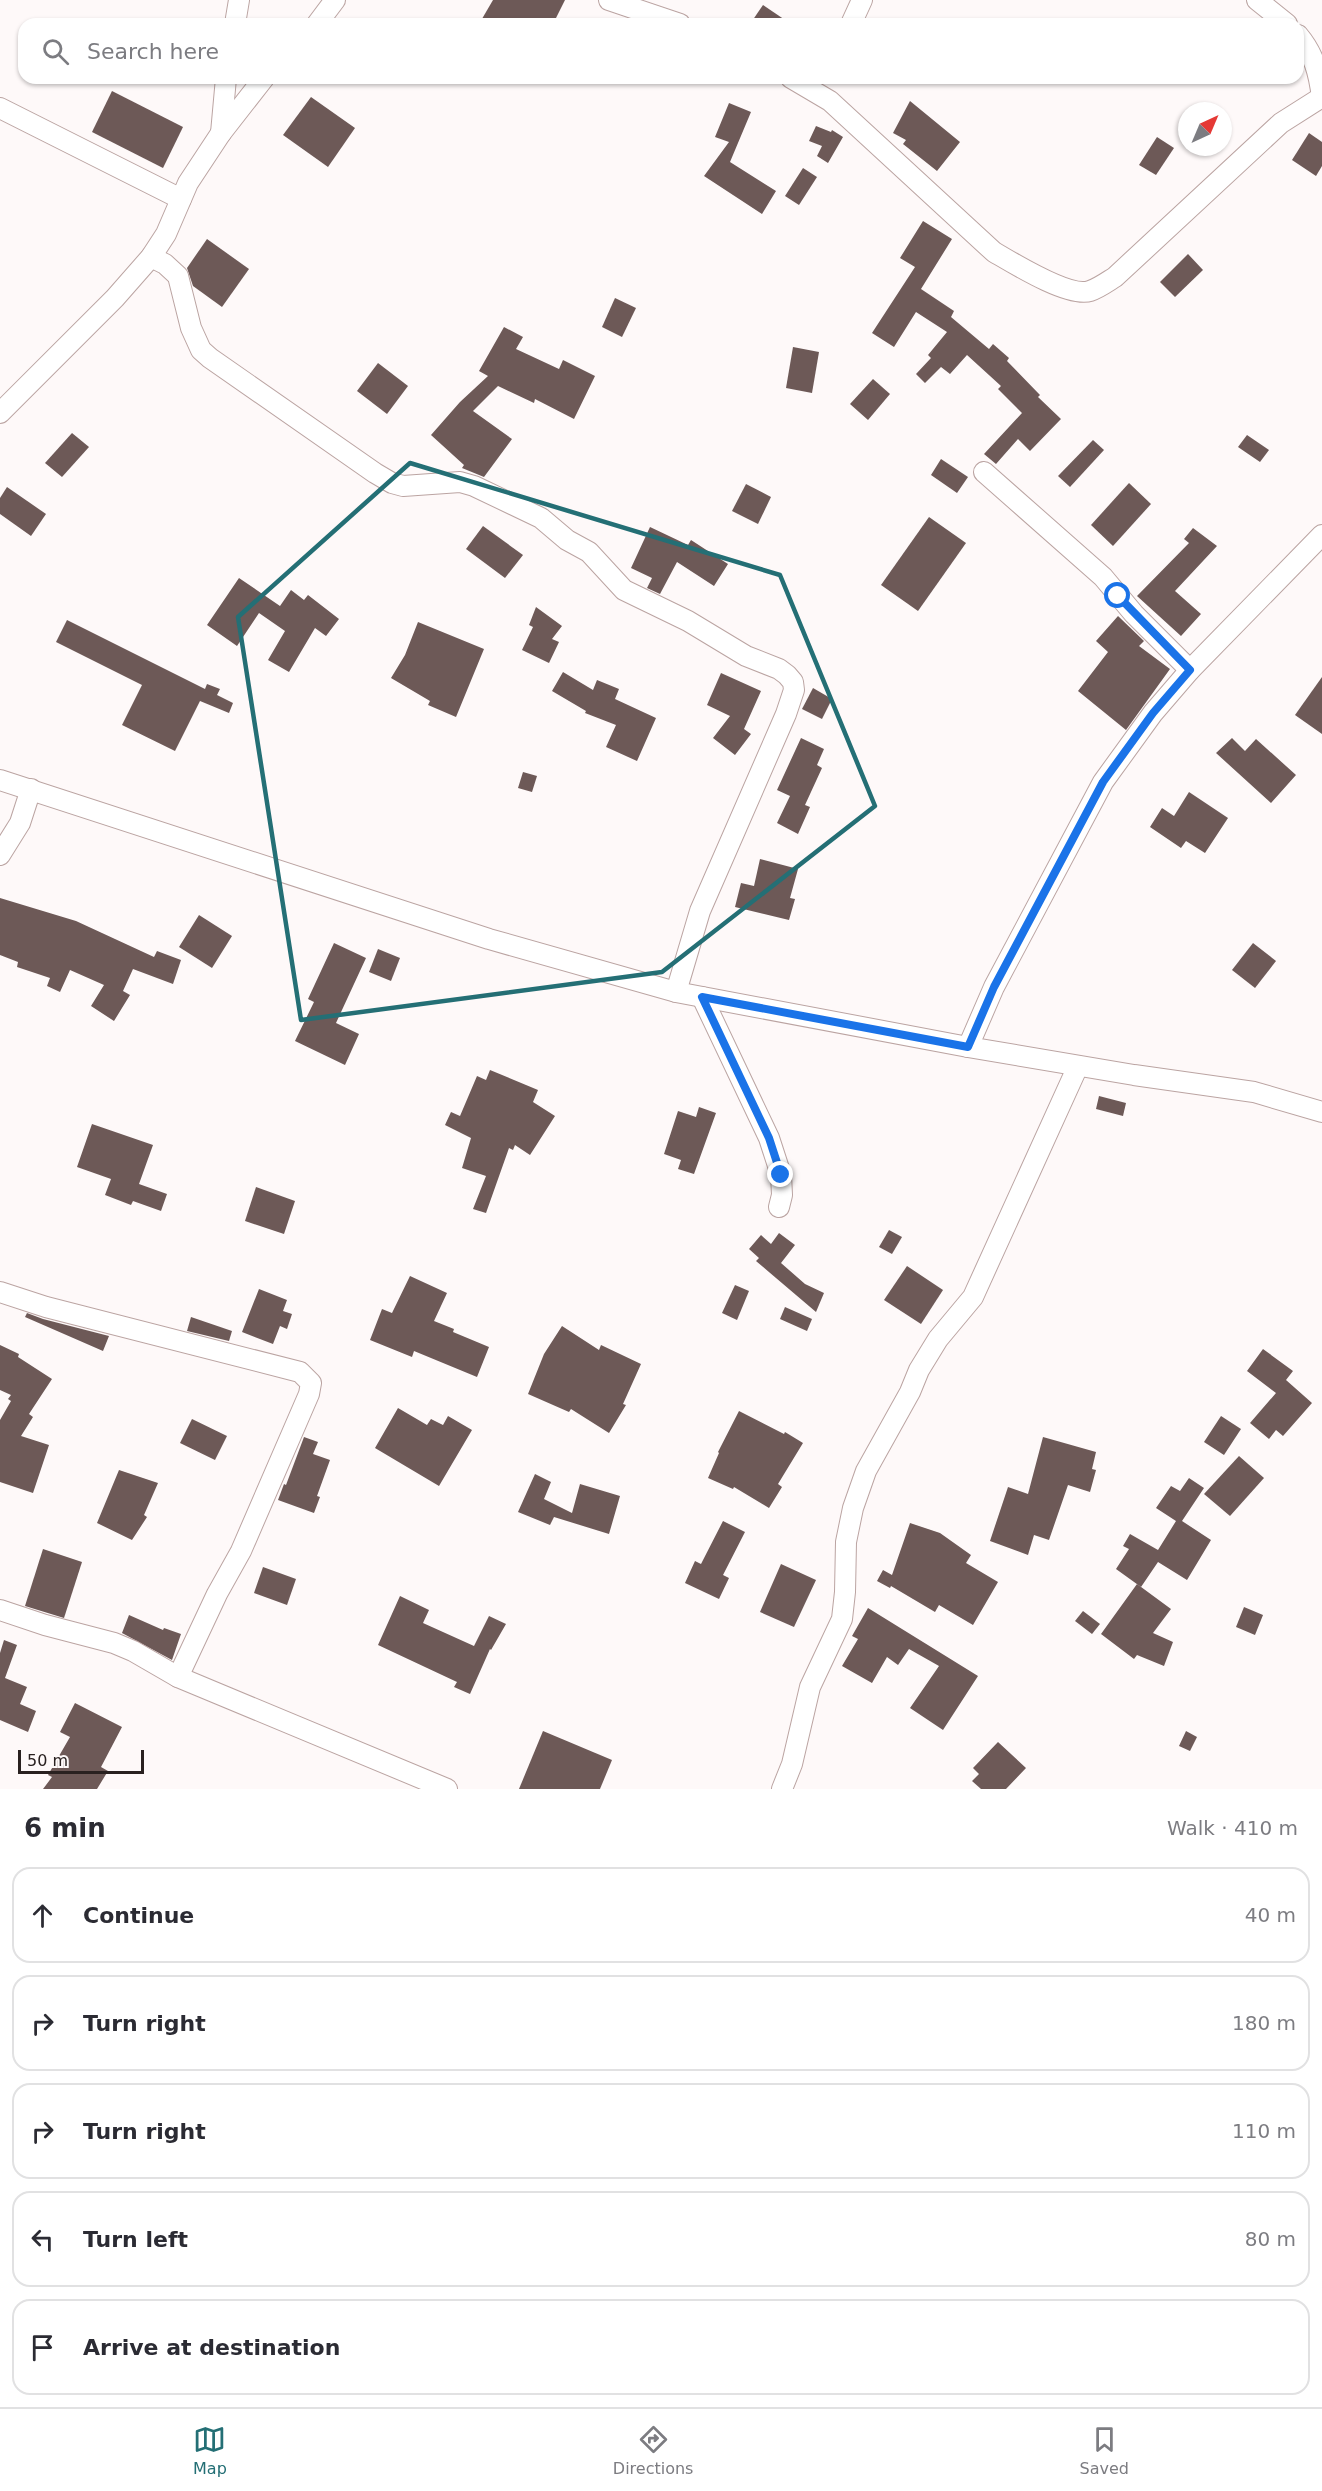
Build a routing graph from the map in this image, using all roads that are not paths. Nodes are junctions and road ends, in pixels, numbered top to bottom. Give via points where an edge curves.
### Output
1 (239, 0) edge
2 (335, 0) edge
3 (609, 0) edge
4 (862, 0) edge
5 (1257, 0) edge
6 (236, 18) edge
7 (322, 18) edge
8 (662, 18) edge
9 (854, 18) edge
10 (1280, 18) edge
11 (1304, 43) edge
12 (225, 84) edge
13 (259, 84) edge
14 (809, 84) edge
15 (827, 84) edge
16 (1322, 97) edge
17 (828, 100) junction
18 (0, 108) edge
19 (220, 133) junction
20 (182, 199) junction
21 (151, 257) junction
22 (0, 413) edge
23 (984, 472) dead end
24 (1322, 535) edge
25 (1190, 670) junction
26 (0, 780) edge
27 (31, 789) junction
28 (0, 855) edge
29 (676, 992) junction
30 (702, 997) junction
31 (968, 1047) junction
32 (1078, 1066) junction
33 (1322, 1112) edge
34 (779, 1207) dead end
35 (0, 1292) edge
36 (0, 1610) edge
37 (177, 1677) junction
38 (447, 1789) edge
39 (782, 1789) edge

1 - 6 street
2 - 7 street
3 - 8 street
4 - 9 street
5 - 10 street
11 - 16 street via 1318,68
12 - 19 street
13 - 19 street
14 - 17 street
15 - 17 street
16 - 17 street via 1281,123 1115,277 1082,292 1067,289 994,252
18 - 20 street
19 - 20 street
20 - 21 street
21 - 22 street
21 - 29 street via 178,276 191,328 201,350 375,473 403,486 460,482 541,518 589,552 624,590 790,678 795,690 790,704 700,911
23 - 25 street via 1103,576 1134,614
24 - 25 street
25 - 31 street via 1103,782 994,987
26 - 27 street
27 - 28 street via 20,823
27 - 29 street via 489,939
29 - 30 street
30 - 31 street
30 - 34 street via 769,1138 781,1175
31 - 32 street
32 - 33 street via 1254,1092
32 - 39 street via 973,1297 938,1339 866,1471 846,1542 842,1619 810,1687 792,1764
35 - 37 street via 300,1372 311,1383 241,1551
36 - 37 street via 114,1643
37 - 38 street

